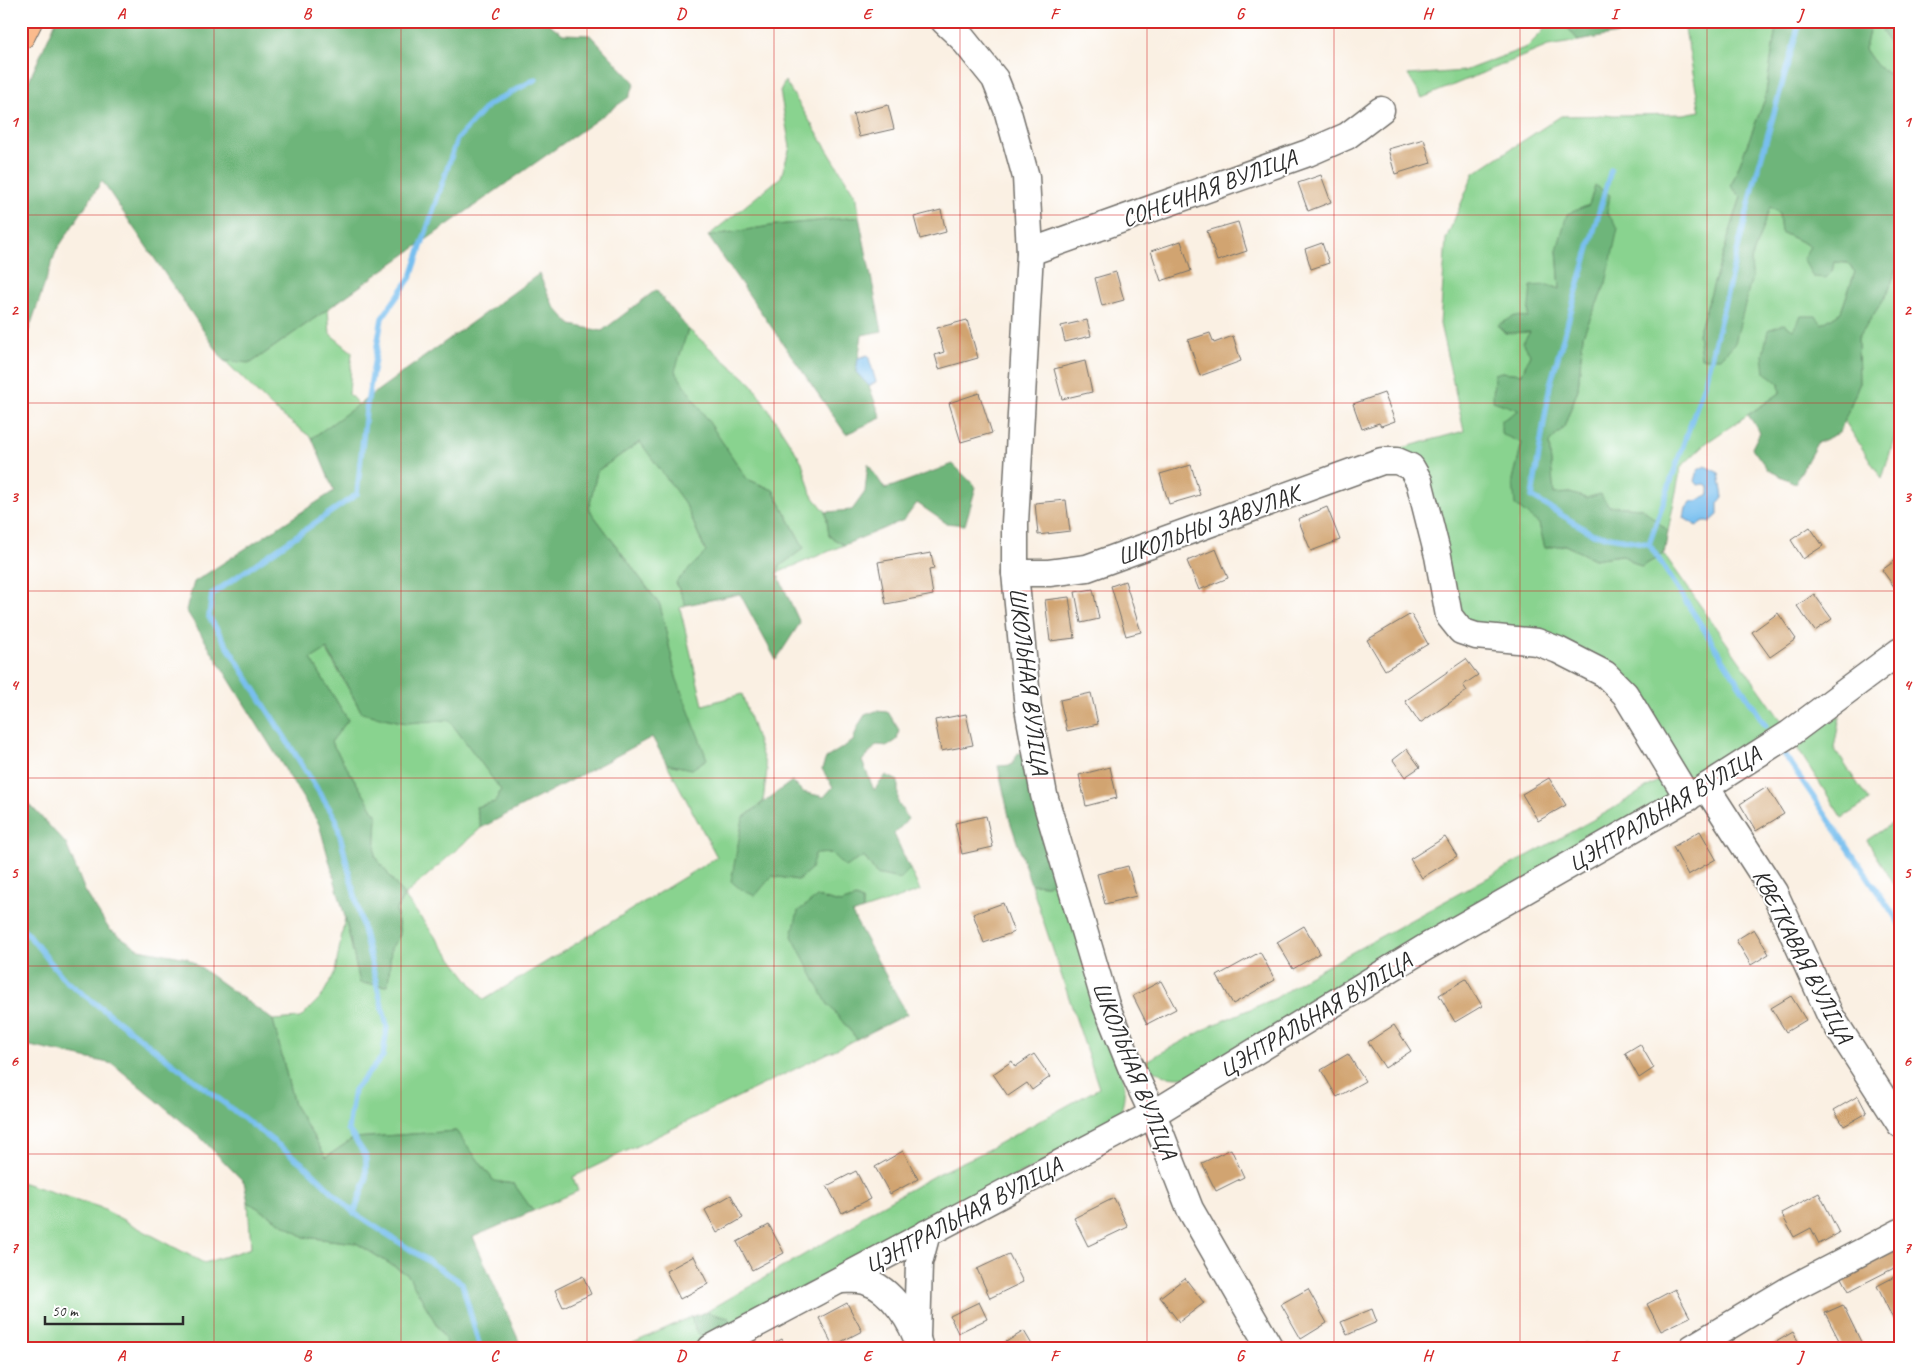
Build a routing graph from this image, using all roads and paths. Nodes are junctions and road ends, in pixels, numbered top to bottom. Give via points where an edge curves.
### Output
1 (28, 21) edge
2 (944, 21) edge
3 (21, 35) edge
4 (1381, 110) dead end
5 (1030, 252) junction
6 (1397, 461) joint
7 (1015, 573) junction
8 (1900, 651) edge
9 (1697, 792) junction
10 (1153, 1114) junction
11 (1900, 1124) edge
12 (1900, 1232) edge
13 (927, 1233) junction
14 (842, 1280) junction
15 (918, 1342) edge
16 (711, 1348) edge
17 (1270, 1348) edge
18 (1692, 1348) edge

1 - 3 main road
2 - 5 street, ШКОЛЬНАЯ ВУЛІЦА via 995,79 1008,109 1026,178
4 - 5 street, СОНЕЧНАЯ ВУЛІЦА via 1348,136 1308,153
5 - 7 street, ШКОЛЬНАЯ ВУЛІЦА
6 - 7 street, ШКОЛЬНЫ ЗАВУЛАК via 1382,461 1087,568
6 - 9 street, КВЕТКАВАЯ ВУЛІЦА via 1411,466 1419,481 1449,616 1461,631 1476,636 1537,642 1605,674 1625,694
7 - 10 street, ШКОЛЬНАЯ ВУЛІЦА via 1028,708 1044,795 1106,1005
8 - 9 street, ЦЭНТРАЛЬНАЯ ВУЛІЦА via 1789,734
9 - 10 street, ЦЭНТРАЛЬНАЯ ВУЛІЦА via 1426,947
9 - 11 street, КВЕТКАВАЯ ВУЛІЦА via 1774,892 1830,1015
10 - 13 street, ЦЭНТРАЛЬНАЯ ВУЛІЦА
10 - 17 street, ШКОЛЬНАЯ ВУЛІЦА via 1190,1209
12 - 18 street via 1792,1288
13 - 14 street, ЦЭНТРАЛЬНАЯ ВУЛІЦА
13 - 15 street via 919,1263
14 - 15 street via 863,1280 884,1292 899,1308
14 - 16 street, ЦЭНТРАЛЬНАЯ ВУЛІЦА

